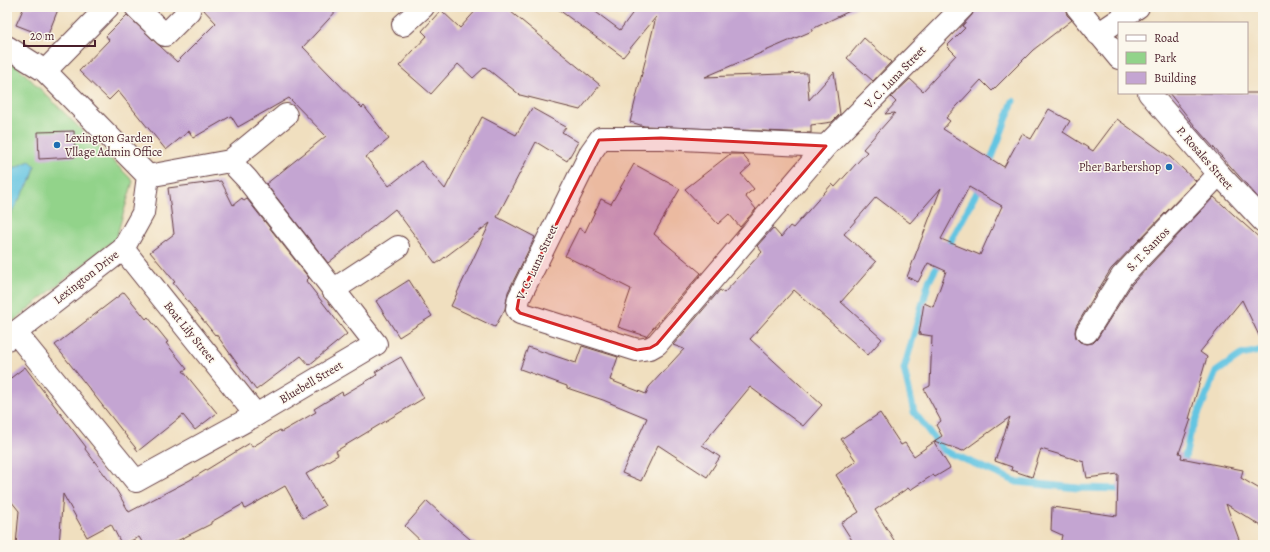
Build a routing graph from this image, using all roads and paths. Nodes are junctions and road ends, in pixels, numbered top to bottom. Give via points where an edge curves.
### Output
1 (108, 7) edge
2 (136, 7) edge
3 (185, 7) edge
4 (424, 7) edge
5 (963, 7) edge
6 (1076, 7) edge
7 (1138, 7) edge
8 (403, 25) dead end
9 (1098, 34) junction
10 (7, 47) edge
11 (1118, 57) edge
12 (45, 71) junction
13 (1150, 94) edge
14 (286, 115) dead end
15 (826, 146) junction
16 (230, 161) junction
17 (1219, 174) junction
18 (148, 176) junction
19 (1263, 221) edge
20 (398, 247) dead end
21 (123, 249) junction
22 (334, 290) junction
23 (1088, 332) dead end
24 (11, 336) edge
25 (256, 415) junction

1 - 12 street
2 - 3 street via 165,35 189,11
4 - 8 street
5 - 15 street, V. C. Luna Street
6 - 9 street
7 - 9 street
9 - 11 street
10 - 12 street
12 - 18 street
13 - 17 street, P. Rosales Street
14 - 16 street
15 - 15 street, V. C. Luna Street via 661,138 601,138 591,152 519,298 517,308 520,313 637,350 650,348 657,344
16 - 18 street
16 - 22 street, Bluebell Street
17 - 19 street, P. Rosales Street
17 - 23 street, S. T. Santos via 1122,276
18 - 21 street, Lexington Drive via 143,213
20 - 22 street
21 - 24 street, Lexington Drive
21 - 25 street, Boat Lily Street
22 - 25 street, Bluebell Street via 376,344
24 - 25 street, Bluebell Street via 136,480

